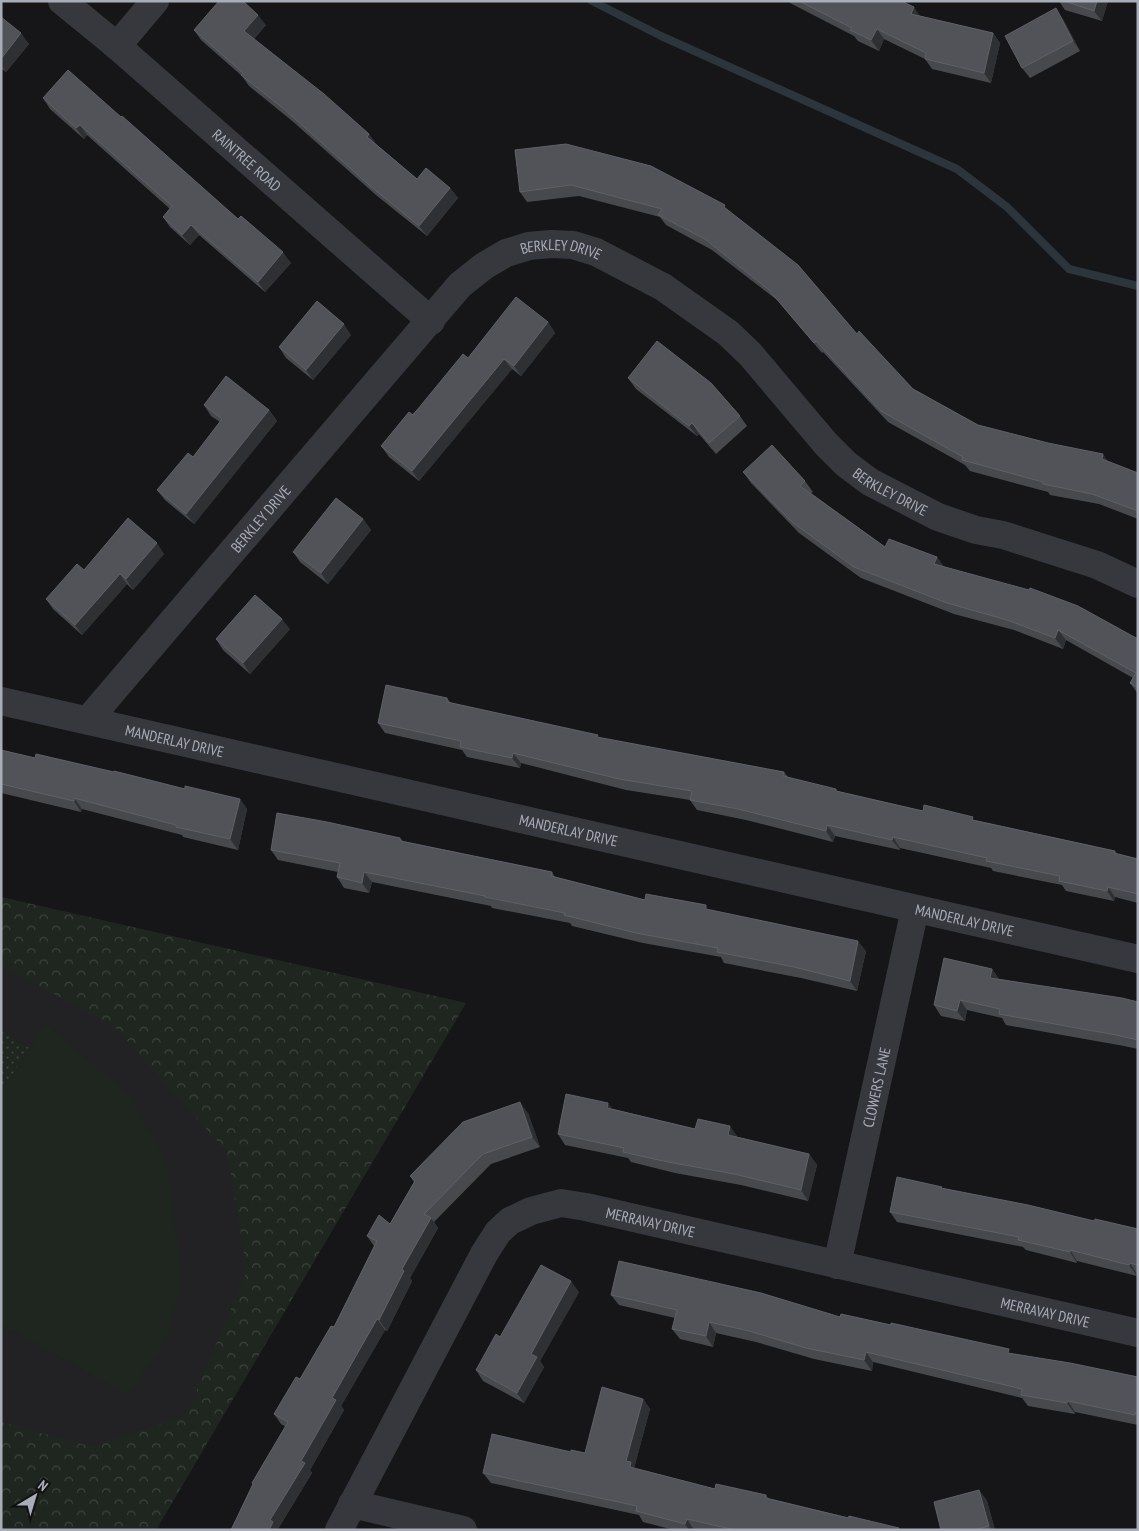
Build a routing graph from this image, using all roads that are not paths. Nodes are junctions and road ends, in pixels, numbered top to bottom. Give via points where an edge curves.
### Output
1 (62, 1) edge
2 (156, 1) edge
3 (117, 46) junction
4 (430, 321) junction
5 (1138, 584) edge
6 (1, 701) edge
7 (88, 720) junction
8 (915, 909) junction
9 (1138, 959) edge
10 (837, 1265) junction
11 (1138, 1333) edge
12 (352, 1504) junction
13 (339, 1530) edge
14 (463, 1530) edge

1 - 3 street, RAINTREE ROAD
2 - 3 street
3 - 4 street, RAINTREE ROAD
4 - 5 street, BERKLEY DRIVE via 460,286 506,253 551,244 573,245 596,252 663,286 728,333 750,354 826,444 870,482 938,518 1097,565
4 - 7 street, BERKLEY DRIVE
6 - 7 street, MANDERLAY DRIVE
7 - 8 street, MANDERLAY DRIVE
8 - 9 street, MANDERLAY DRIVE
8 - 10 street, CLOWERS LANE
10 - 11 street, MERRAVAY DRIVE
10 - 12 street, MERRAVAY DRIVE via 586,1207 561,1203 524,1214 498,1232 484,1254
12 - 13 street, MERRAVAY DRIVE
12 - 14 street

